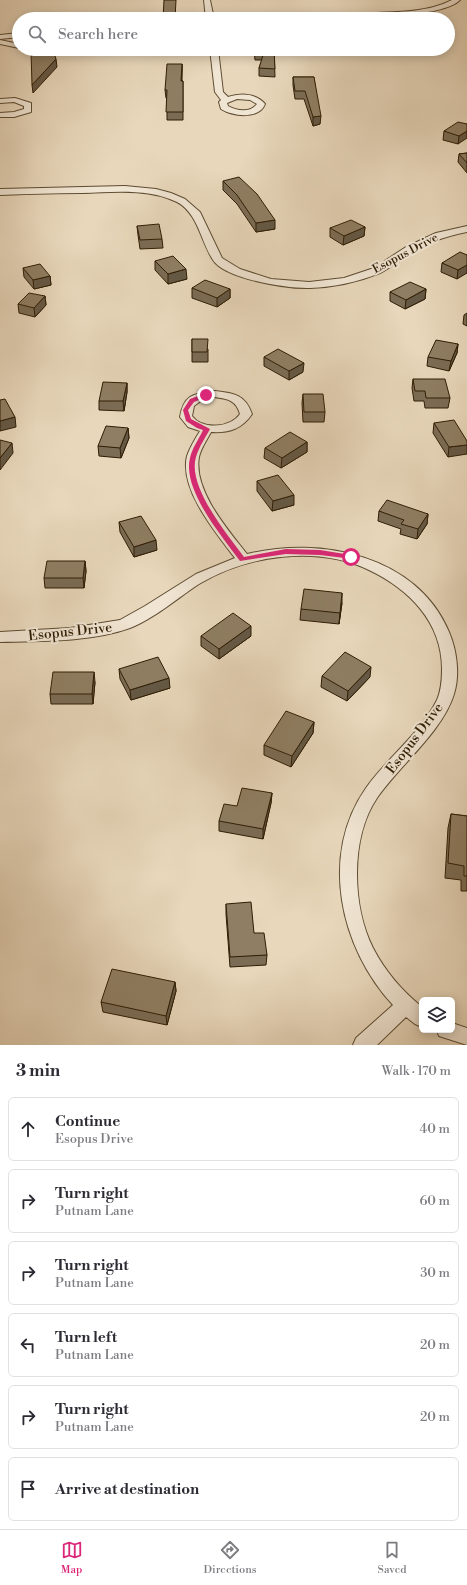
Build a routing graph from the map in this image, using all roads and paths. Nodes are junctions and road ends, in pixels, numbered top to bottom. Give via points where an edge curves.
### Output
1 (208, 0) edge
2 (457, 0) edge
3 (209, 12) edge
4 (413, 12) edge
5 (12, 36) edge
6 (0, 37) edge
7 (0, 42) edge
8 (12, 45) edge
9 (215, 56) edge
10 (226, 100) dead end
11 (0, 101) edge
12 (0, 115) edge
13 (0, 192) edge
14 (467, 229) edge
15 (207, 429) junction
16 (242, 559) junction
17 (0, 637) edge
18 (405, 1006) junction
19 (419, 1016) edge
20 (455, 1033) edge
21 (467, 1037) edge
22 (363, 1045) edge

1 - 3 street
2 - 4 street via 448,6
5 - 6 street
7 - 8 street
9 - 10 street via 219,92
11 - 12 street via 20,101 29,108 13,116
13 - 14 street, Esopus Drive via 125,189 156,192 182,201 195,212 218,260 236,271 270,282 309,285 345,281 378,270 409,248 439,234
15 - 15 street via 224,429 239,423 245,408 237,399 230,396 214,394 198,397 188,405 186,415 193,424
15 - 16 street via 193,457 192,468 197,490 218,527
16 - 17 street, Esopus Drive via 203,576 129,623 111,629
16 - 18 street, Esopus Drive via 286,551 320,552 351,557 387,573 415,592 443,630 450,670 449,684 442,704 412,745 376,787 362,810 348,861 351,903 367,954
18 - 19 street, Esopus Drive
18 - 22 street
20 - 21 street

